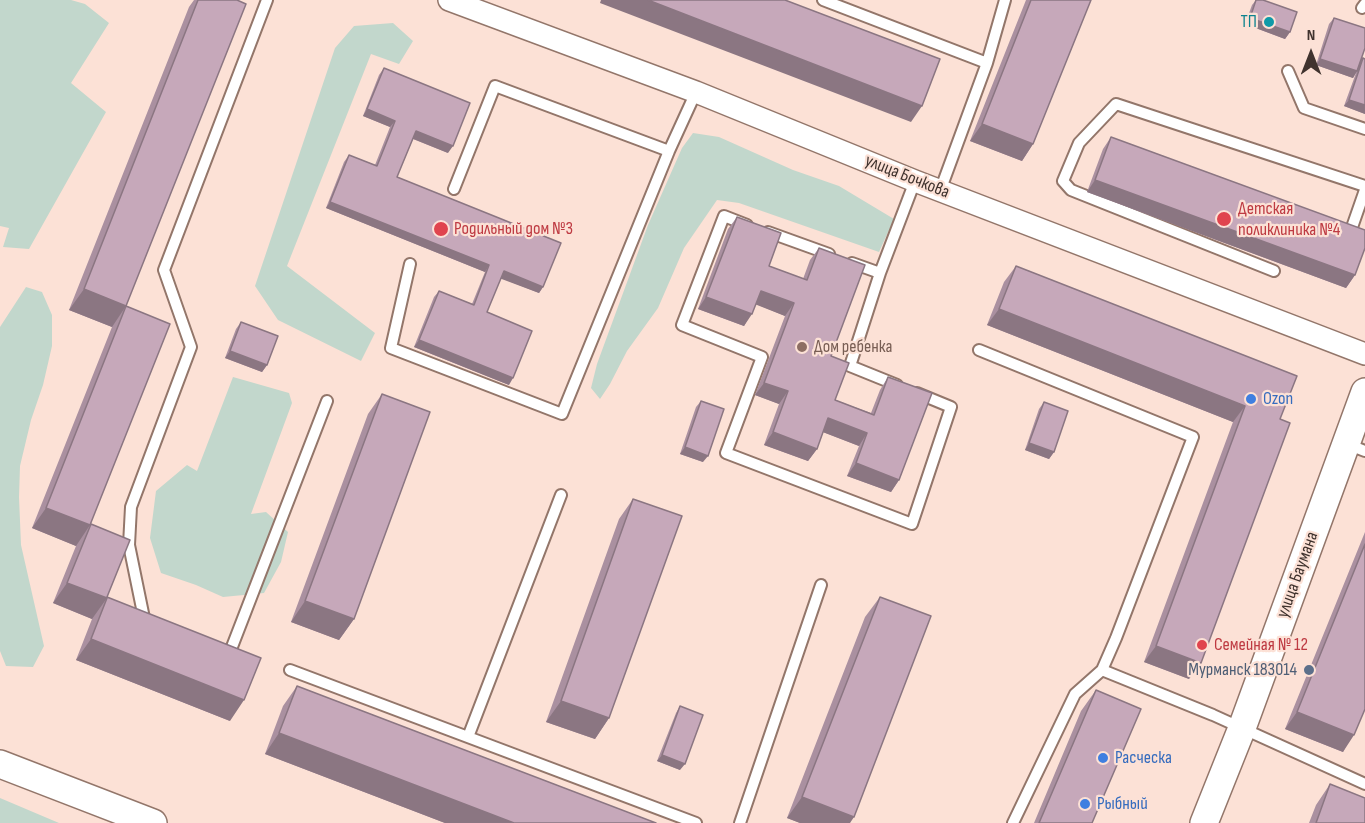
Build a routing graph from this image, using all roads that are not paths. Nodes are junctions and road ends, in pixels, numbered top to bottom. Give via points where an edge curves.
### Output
1 (267, 0) edge
2 (449, 0) edge
3 (823, 0) edge
4 (1005, 0) edge
5 (987, 63) junction
6 (1288, 71) dead end
7 (696, 92) junction
8 (1365, 129) edge
9 (669, 151) junction
10 (915, 181) junction
11 (1365, 188) edge
12 (454, 189) dead end
13 (940, 191) junction
14 (1350, 233) edge
15 (836, 257) edge
16 (847, 261) edge
17 (411, 264) dead end
18 (1274, 271) dead end
19 (880, 273) junction
20 (979, 350) dead end
21 (1365, 354) edge
22 (1365, 392) edge
23 (327, 400) dead end
24 (1356, 448) edge
25 (561, 495) dead end
26 (821, 585) dead end
27 (156, 629) edge
28 (209, 645) edge
29 (290, 670) dead end
30 (1101, 670) junction
31 (1242, 728) junction
32 (468, 737) junction
33 (0, 764) edge
34 (1365, 784) edge
35 (153, 823) edge
36 (696, 823) edge
37 (740, 823) edge
38 (1013, 823) edge
39 (1204, 823) edge

1 - 27 lane via 164,270 191,347 131,507 129,545 145,625
2 - 7 street, улица Бочкова
3 - 5 lane
4 - 5 lane
5 - 13 lane
6 - 8 lane via 1304,108
7 - 9 lane
7 - 10 street, улица Бочкова
9 - 12 lane via 495,87
9 - 17 lane via 562,414 391,348
10 - 13 street, улица Бочкова
10 - 19 lane
11 - 14 lane
11 - 18 lane via 1116,104 1079,143 1063,181 1071,190
13 - 21 street, улица Бочкова
15 - 19 lane via 724,216 682,326 762,357 726,453 912,524 951,407 850,366
16 - 19 lane
20 - 30 lane via 1193,437
22 - 24 street, улица Баумана
23 - 28 lane via 230,652
24 - 31 street, улица Баумана
25 - 32 lane
26 - 37 lane
29 - 32 lane
30 - 31 lane
30 - 38 lane via 1075,694
31 - 34 lane
31 - 39 street, улица Баумана
32 - 36 lane
33 - 35 street

